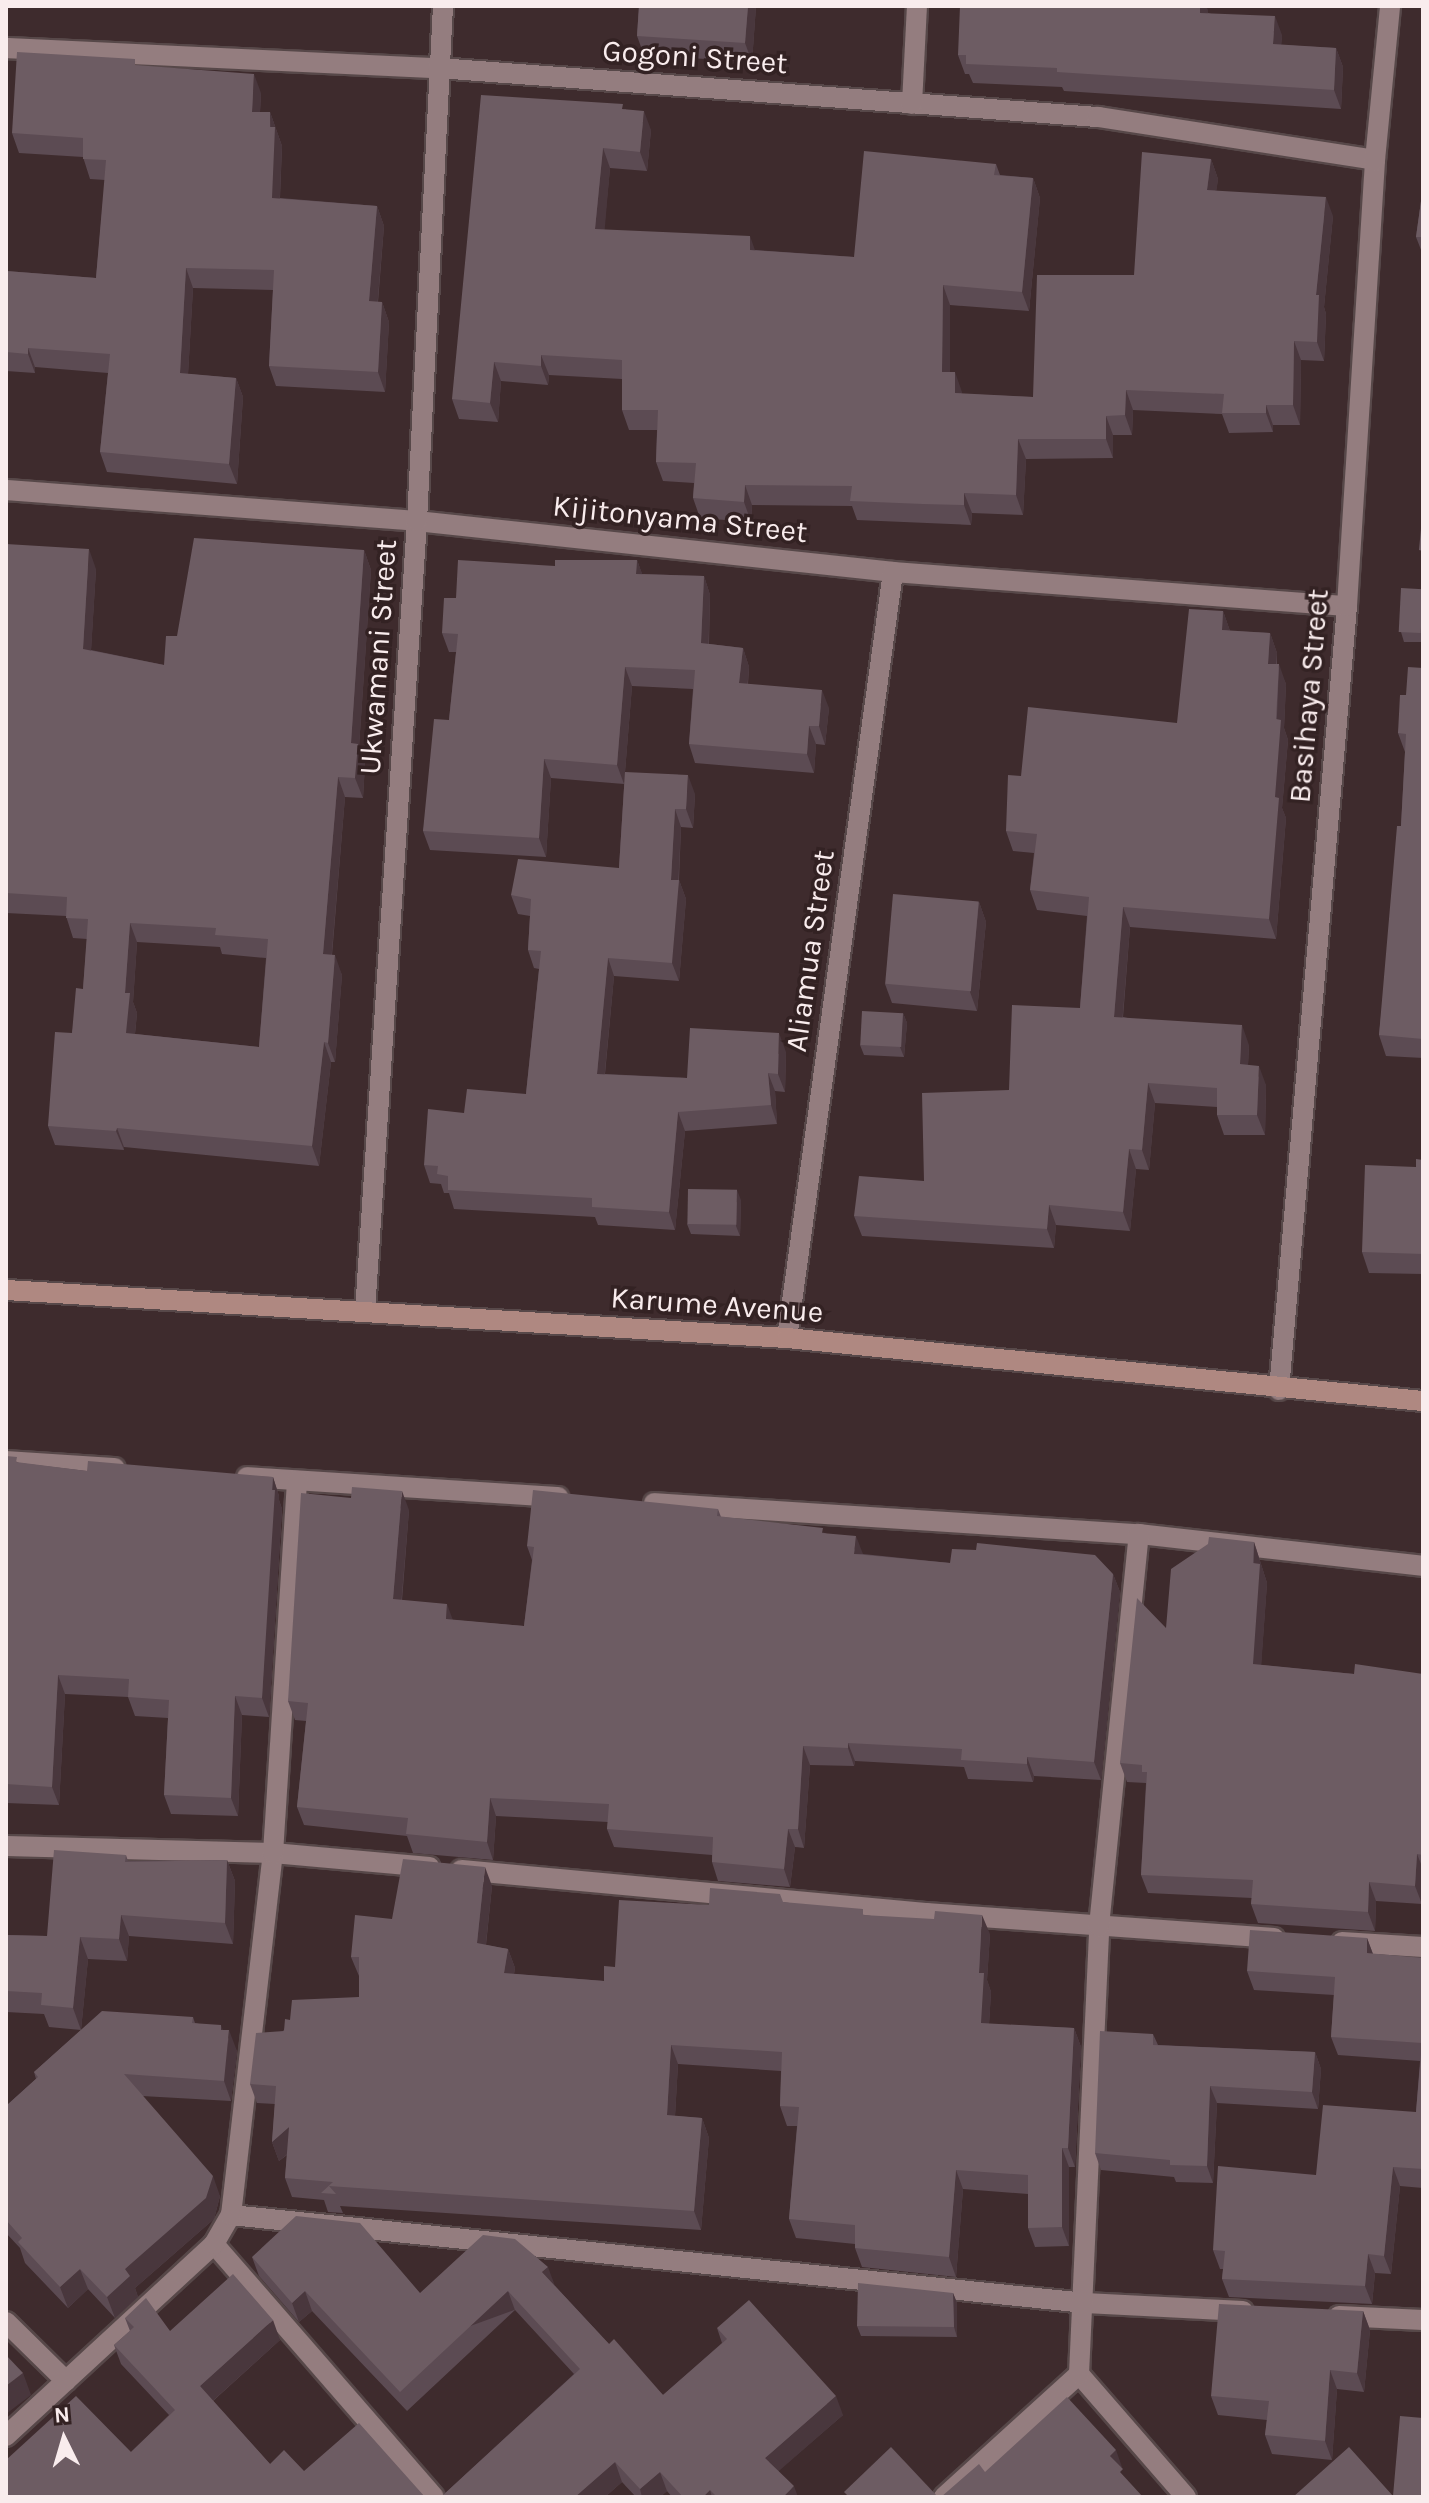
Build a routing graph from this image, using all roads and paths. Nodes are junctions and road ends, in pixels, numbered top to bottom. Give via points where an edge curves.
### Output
1 (443, 6) edge
2 (917, 6) edge
3 (1390, 6) edge
4 (6, 48) edge
5 (438, 68) junction
6 (912, 104) junction
7 (1375, 160) junction
8 (6, 490) edge
9 (417, 521) junction
10 (893, 572) junction
11 (1347, 606) junction
12 (6, 1290) edge
13 (365, 1312) junction
14 (787, 1338) junction
15 (1279, 1390) junction
16 (1423, 1401) edge
17 (6, 1461) edge
18 (129, 1469) edge
19 (221, 1476) edge
20 (297, 1481) junction
21 (583, 1499) edge
22 (631, 1502) edge
23 (1139, 1534) junction
24 (1423, 1566) edge
25 (6, 1846) edge
26 (273, 1853) junction
27 (1099, 1926) junction
28 (1423, 1947) edge
29 (231, 2215) junction
30 (214, 2244) junction
31 (1085, 2303) junction
32 (1269, 2312) edge
33 (1315, 2315) edge
34 (1423, 2320) edge
35 (6, 2322) edge
36 (1079, 2374) junction
37 (66, 2381) junction
38 (6, 2436) edge
39 (434, 2497) edge
40 (944, 2497) edge
41 (1186, 2497) edge

1 - 5 street, Ukwamani Street
2 - 6 street
3 - 7 street, Basihaya Street
4 - 5 street, Gogoni Street
5 - 6 street, Gogoni Street
5 - 9 street, Ukwamani Street
6 - 7 street, Gogoni Street via 1098,117
7 - 11 street, Basihaya Street
8 - 9 street, Kijitonyama Street
9 - 10 street, Kijitonyama Street
9 - 13 street, Ukwamani Street
10 - 11 street, Kijitonyama Street
10 - 14 street, Aliamua Street
11 - 15 street, Basihaya Street
12 - 13 main road, Karume Avenue
13 - 14 main road, Karume Avenue
14 - 15 main road, Karume Avenue
15 - 16 main road, Karume Avenue
17 - 18 street
19 - 20 street
20 - 21 street
20 - 26 street
22 - 23 street
23 - 24 street
23 - 27 street
25 - 26 street
26 - 27 street
26 - 29 street
27 - 28 street
27 - 31 street
29 - 30 street
29 - 31 street
30 - 37 street
30 - 39 street
31 - 32 street
31 - 36 street
33 - 34 street
35 - 37 street
36 - 40 street
36 - 41 street
37 - 38 street

